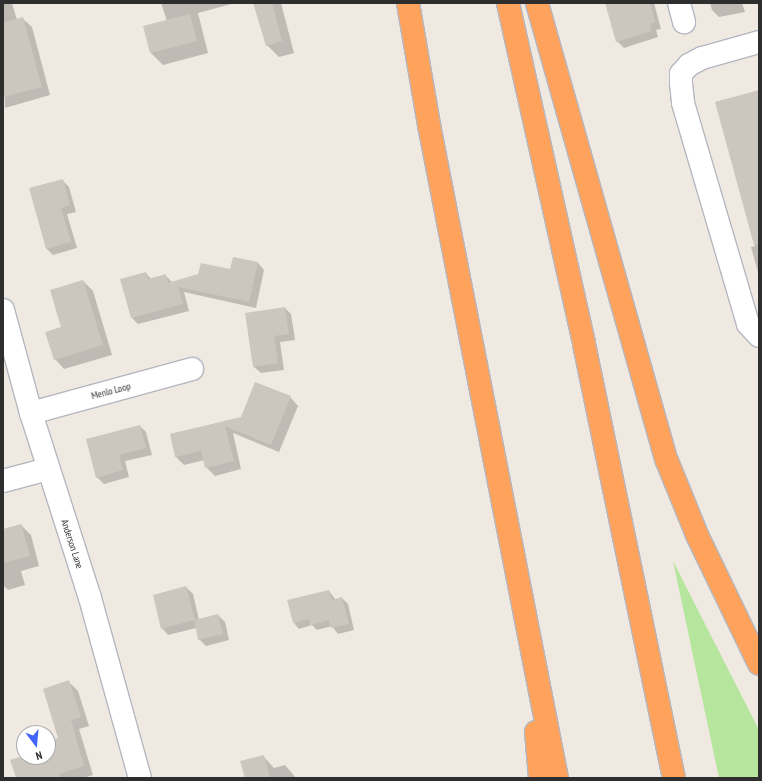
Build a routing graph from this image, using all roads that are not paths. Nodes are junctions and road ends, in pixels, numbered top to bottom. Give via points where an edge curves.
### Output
1 (408, 3) edge
2 (508, 3) edge
3 (537, 3) edge
4 (759, 42) edge
5 (3, 310) edge
6 (759, 336) edge
7 (192, 369) dead end
8 (30, 413) junction
9 (48, 469) junction
10 (3, 481) edge
11 (526, 623) junction
12 (759, 664) edge
13 (140, 778) edge
14 (540, 778) edge
15 (557, 778) edge
16 (674, 778) edge

1 - 11 highway
2 - 16 highway via 584,344
3 - 12 highway via 667,461 697,535
4 - 6 street via 702,58 681,74 683,103 748,324
5 - 8 street, Anderson Lane
7 - 8 street, Menlo Loop
8 - 9 street, Anderson Lane
9 - 10 street
9 - 13 street, Anderson Lane via 90,598
11 - 14 highway
11 - 15 highway

